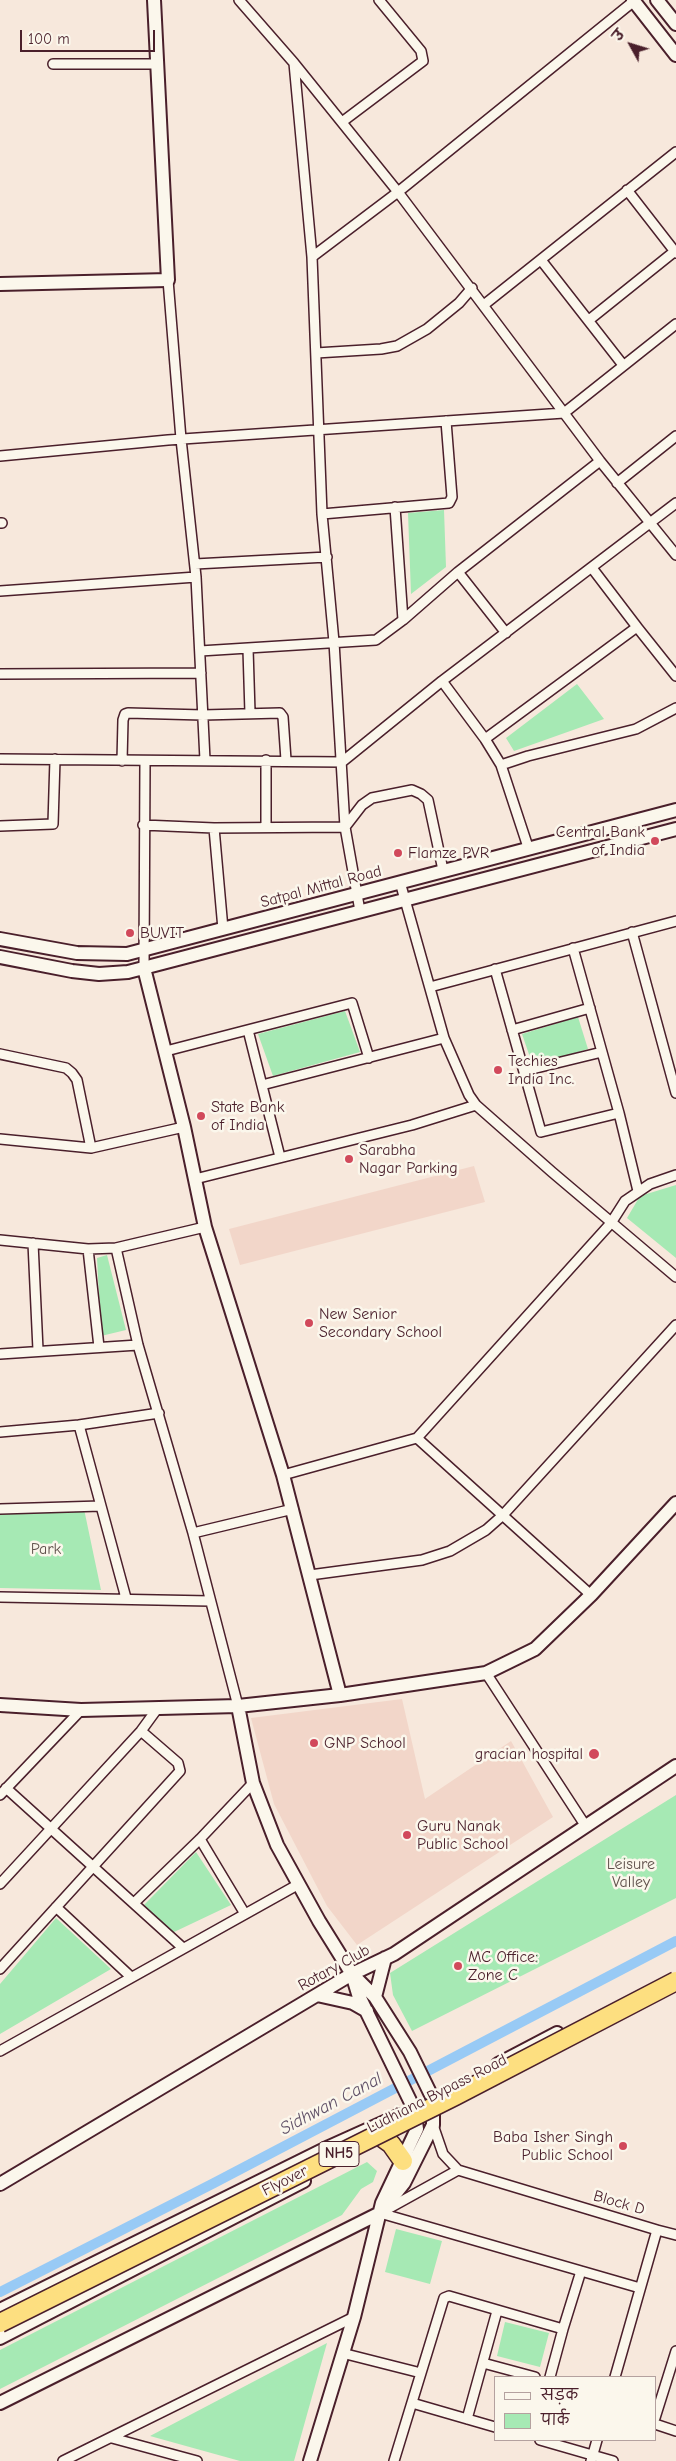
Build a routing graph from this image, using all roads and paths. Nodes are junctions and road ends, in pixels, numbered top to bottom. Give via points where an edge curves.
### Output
1 (154, 0) edge
2 (379, 0) edge
3 (657, 0) edge
4 (634, 1) edge
5 (243, 2) edge
6 (676, 24) edge
7 (675, 52) edge
8 (294, 63) junction
9 (54, 64) dead end
10 (157, 64) junction
11 (342, 122) junction
12 (676, 152) edge
13 (627, 190) junction
14 (398, 192) junction
15 (676, 252) edge
16 (312, 257) junction
17 (541, 260) junction
18 (168, 280) junction
19 (0, 284) edge
20 (472, 288) junction
21 (485, 304) junction
22 (589, 320) junction
23 (676, 324) edge
24 (316, 353) junction
25 (623, 365) junction
26 (564, 413) junction
27 (446, 421) junction
28 (320, 430) junction
29 (676, 436) edge
30 (181, 439) junction
31 (0, 456) edge
32 (600, 461) junction
33 (617, 483) junction
34 (676, 503) edge
35 (395, 507) junction
36 (322, 514) junction
37 (650, 524) junction
38 (676, 555) edge
39 (327, 557) junction
40 (194, 564) junction
41 (592, 568) junction
42 (458, 572) junction
43 (196, 577) junction
44 (0, 591) edge
45 (403, 620) junction
46 (637, 627) junction
47 (506, 633) junction
48 (334, 642) junction
49 (248, 649) junction
50 (200, 651) junction
51 (201, 673) junction
52 (0, 674) edge
53 (676, 676) edge
54 (442, 680) junction
55 (676, 708) edge
56 (250, 713) junction
57 (203, 715) junction
58 (486, 739) junction
59 (0, 759) edge
60 (54, 760) junction
61 (205, 760) junction
62 (266, 760) junction
63 (286, 760) junction
64 (122, 761) junction
65 (145, 761) junction
66 (342, 762) junction
67 (501, 765) junction
68 (676, 810) edge
69 (144, 825) junction
70 (0, 826) edge
71 (266, 827) junction
72 (345, 827) junction
73 (214, 828) junction
74 (676, 829) edge
75 (528, 847) junction
76 (443, 870) junction
77 (400, 882) junction
78 (357, 894) junction
79 (405, 899) junction
80 (360, 911) junction
81 (676, 921) edge
82 (223, 929) junction
83 (632, 932) junction
84 (0, 939) edge
85 (574, 948) junction
86 (144, 950) junction
87 (0, 957) edge
88 (144, 968) junction
89 (495, 969) junction
90 (430, 987) junction
91 (590, 1008) junction
92 (248, 1030) junction
93 (512, 1030) junction
94 (444, 1038) junction
95 (166, 1051) junction
96 (602, 1052) junction
97 (0, 1054) edge
98 (369, 1058) junction
99 (524, 1072) junction
100 (262, 1085) junction
101 (676, 1093) edge
102 (476, 1105) junction
103 (619, 1113) junction
104 (184, 1127) junction
105 (0, 1139) edge
106 (91, 1148) junction
107 (280, 1157) junction
108 (676, 1175) edge
109 (195, 1179) junction
110 (638, 1191) junction
111 (611, 1223) junction
112 (205, 1227) junction
113 (0, 1240) edge
114 (33, 1243) junction
115 (116, 1248) junction
116 (88, 1249) junction
117 (676, 1277) edge
118 (676, 1325) edge
119 (138, 1345) junction
120 (100, 1347) junction
121 (38, 1350) junction
122 (0, 1354) edge
123 (160, 1413) junction
124 (79, 1425) junction
125 (0, 1432) edge
126 (417, 1438) junction
127 (283, 1475) junction
128 (676, 1503) edge
129 (101, 1506) junction
130 (0, 1509) edge
131 (293, 1509) junction
132 (503, 1515) junction
133 (193, 1533) junction
134 (310, 1575) junction
135 (591, 1595) junction
136 (0, 1596) edge
137 (126, 1598) junction
138 (210, 1601) junction
139 (486, 1673) junction
140 (340, 1695) junction
141 (0, 1705) edge
142 (238, 1706) junction
143 (157, 1709) junction
144 (81, 1710) junction
145 (141, 1730) junction
146 (676, 1766) edge
147 (253, 1783) junction
148 (3, 1792) edge
149 (585, 1825) junction
150 (51, 1828) junction
151 (200, 1839) junction
152 (93, 1866) junction
153 (0, 1884) edge
154 (299, 1884) junction
155 (134, 1903) junction
156 (56, 1907) junction
157 (245, 1914) junction
158 (183, 1948) junction
159 (384, 1958) junction
160 (0, 1969) edge
161 (676, 1972) edge
162 (352, 1974) junction
163 (131, 1977) junction
164 (676, 1981) edge
165 (676, 1991) edge
166 (317, 1995) junction
167 (375, 1997) junction
168 (367, 2010) junction
169 (0, 2051) edge
170 (432, 2096) junction
171 (413, 2106) junction
172 (433, 2119) junction
173 (417, 2122) junction
174 (384, 2140) junction
175 (403, 2161) junction
176 (458, 2170) junction
177 (0, 2184) edge
178 (380, 2213) junction
179 (658, 2230) junction
180 (676, 2235) edge
181 (581, 2271) junction
182 (640, 2288) junction
183 (0, 2310) edge
184 (497, 2311) junction
185 (354, 2316) junction
186 (0, 2323) edge
187 (563, 2328) junction
188 (0, 2338) edge
189 (676, 2351) edge
190 (342, 2353) junction
191 (483, 2363) junction
192 (421, 2373) junction
193 (532, 2376) edge
194 (550, 2376) edge
195 (615, 2376) edge
196 (672, 2378) edge
197 (0, 2403) edge
198 (412, 2403) junction
199 (656, 2416) edge
200 (468, 2419) junction
201 (656, 2424) edge
202 (493, 2426) edge
203 (676, 2431) edge
204 (112, 2438) junction
205 (543, 2441) edge
206 (597, 2441) edge
207 (592, 2458) edge
208 (63, 2461) edge
209 (197, 2461) edge
210 (310, 2461) edge
211 (394, 2461) edge
212 (613, 2461) edge

1 - 10 street
2 - 11 street via 421,51 422,61
3 - 6 street
4 - 7 street
4 - 14 street
5 - 8 street
8 - 11 street
8 - 16 street
9 - 10 street
10 - 18 street
11 - 14 street
12 - 13 street
13 - 15 street
13 - 17 street
14 - 16 street
14 - 20 street
15 - 22 street
16 - 24 street
17 - 21 street
17 - 22 street
18 - 19 street
18 - 30 street
20 - 21 street
20 - 24 street via 435,323 397,346
21 - 26 street
22 - 25 street
23 - 25 street
24 - 28 street
25 - 26 street
26 - 27 street
26 - 32 street
27 - 28 street
27 - 35 street via 451,500 447,504
28 - 30 street
28 - 36 street
29 - 33 street
30 - 31 street
30 - 40 street
32 - 33 street
32 - 42 street
33 - 37 street
34 - 37 street
35 - 36 street
35 - 45 street
36 - 39 street
37 - 38 street
37 - 41 street
39 - 40 street
39 - 48 street
40 - 43 street
41 - 46 street
41 - 47 street
42 - 45 street
42 - 47 street
43 - 44 street
43 - 50 street
45 - 48 street via 376,640
46 - 53 street
46 - 58 street
47 - 54 street
48 - 49 street
48 - 66 street
49 - 50 street
49 - 56 street
50 - 51 street
51 - 52 street
51 - 57 street
54 - 58 street
54 - 66 street
55 - 67 street via 636,729
56 - 57 street
56 - 63 street via 282,714
57 - 61 street
57 - 64 street via 125,714
58 - 67 street
59 - 60 street
60 - 64 street
60 - 70 street via 54,824
61 - 62 street
61 - 65 street
62 - 63 street
62 - 71 street
63 - 66 street
64 - 65 street
65 - 69 street
66 - 72 street
67 - 75 street
68 - 75 street, Satpal Mittal Road
69 - 73 street
69 - 86 street
71 - 72 street
71 - 73 street
72 - 76 street via 362,805 372,798 412,790 428,800
72 - 78 street
73 - 82 street
74 - 79 street, Satpal Mittal Road
75 - 76 street, Satpal Mittal Road
76 - 77 street, Satpal Mittal Road
77 - 78 street, Satpal Mittal Road
77 - 79 street
78 - 80 street
78 - 82 street, Satpal Mittal Road
79 - 80 street, Satpal Mittal Road
79 - 90 street
80 - 88 street, Satpal Mittal Road
81 - 83 street
82 - 86 street, Satpal Mittal Road
83 - 85 street
83 - 101 street
84 - 86 street, Satpal Mittal Road via 93,955
85 - 89 street
85 - 91 street
86 - 88 street
87 - 88 street, Satpal Mittal Road via 99,974
88 - 95 street
89 - 90 street
89 - 93 street
90 - 94 street
91 - 93 street
91 - 96 street
92 - 95 street
92 - 98 street via 352,1003
92 - 100 street
93 - 99 street
94 - 98 street
94 - 102 street via 462,1085
95 - 104 street
96 - 99 street
96 - 103 street
97 - 106 street via 66,1068 72,1073 77,1080
98 - 100 street
99 - 103 street via 541,1132
100 - 107 street
102 - 107 street via 412,1125
102 - 111 street
103 - 110 street
104 - 106 street
104 - 109 street
105 - 106 street
107 - 109 street
108 - 110 street
109 - 112 street
110 - 111 street via 625,1201
111 - 117 street
111 - 126 street
112 - 115 street
112 - 127 street
113 - 114 street
114 - 116 street
114 - 121 street
115 - 116 street
115 - 119 street
116 - 120 street
118 - 132 street
119 - 120 street
119 - 123 street
120 - 121 street
121 - 122 street
123 - 124 street
123 - 133 street
124 - 125 street
124 - 129 street
126 - 127 street
126 - 132 street
127 - 131 street
128 - 135 street
129 - 130 street
129 - 137 street
131 - 133 street
131 - 134 street
132 - 134 street via 465,1544 429,1558
132 - 135 street
133 - 138 street
134 - 140 street
135 - 139 street via 535,1649
136 - 137 street
137 - 138 street
138 - 142 street
139 - 140 street
139 - 149 street
140 - 142 street
141 - 144 street
142 - 143 street
142 - 147 street
143 - 144 street
143 - 145 street
144 - 148 street
145 - 150 street
145 - 152 street via 178,1763 180,1771
146 - 149 street, Rotary Club
147 - 151 street
147 - 154 street via 277,1845
148 - 150 street
149 - 159 street, Rotary Club
150 - 152 street
150 - 153 street
151 - 155 street
151 - 157 street
152 - 155 street
152 - 156 street
154 - 157 street
154 - 162 street
155 - 158 street
156 - 160 street
156 - 163 street
157 - 158 street
158 - 163 street
159 - 162 street, Rotary Club
159 - 167 street
161 - 170 street
162 - 166 street, Rotary Club
162 - 167 street
162 - 168 street
163 - 169 street
164 - 186 highway, Flyover / NH5, bridge via 456,2096
165 - 172 street, Ludhiana Bypass Road
166 - 168 street via 353,2003
166 - 177 street, Rotary Club
167 - 170 street via 410,2052
168 - 171 street
170 - 171 street
170 - 172 street
171 - 173 street
171 - 183 street
172 - 173 street, Ludhiana Bypass Road
172 - 176 street via 444,2154
172 - 178 street via 404,2183
173 - 174 street, Ludhiana Bypass Road
173 - 175 street via 415,2137
174 - 175 highway via 391,2144
174 - 188 street, Ludhiana Bypass Road
175 - 178 street via 388,2188
176 - 178 street
176 - 179 street, Block D
178 - 181 street
178 - 185 street
178 - 197 street
179 - 180 street
179 - 182 street, Block D
181 - 182 street
181 - 187 street
182 - 195 street, Block D
184 - 187 street
184 - 191 street
184 - 192 street via 449,2296 444,2298
185 - 190 street
185 - 204 street
187 - 194 street
189 - 196 street
190 - 192 street
190 - 210 street
191 - 193 street
191 - 200 street
192 - 198 street
196 - 199 street
198 - 200 street
198 - 211 street
200 - 202 street
201 - 203 street
204 - 208 street
204 - 209 street
205 - 207 street
206 - 207 street
207 - 212 street

